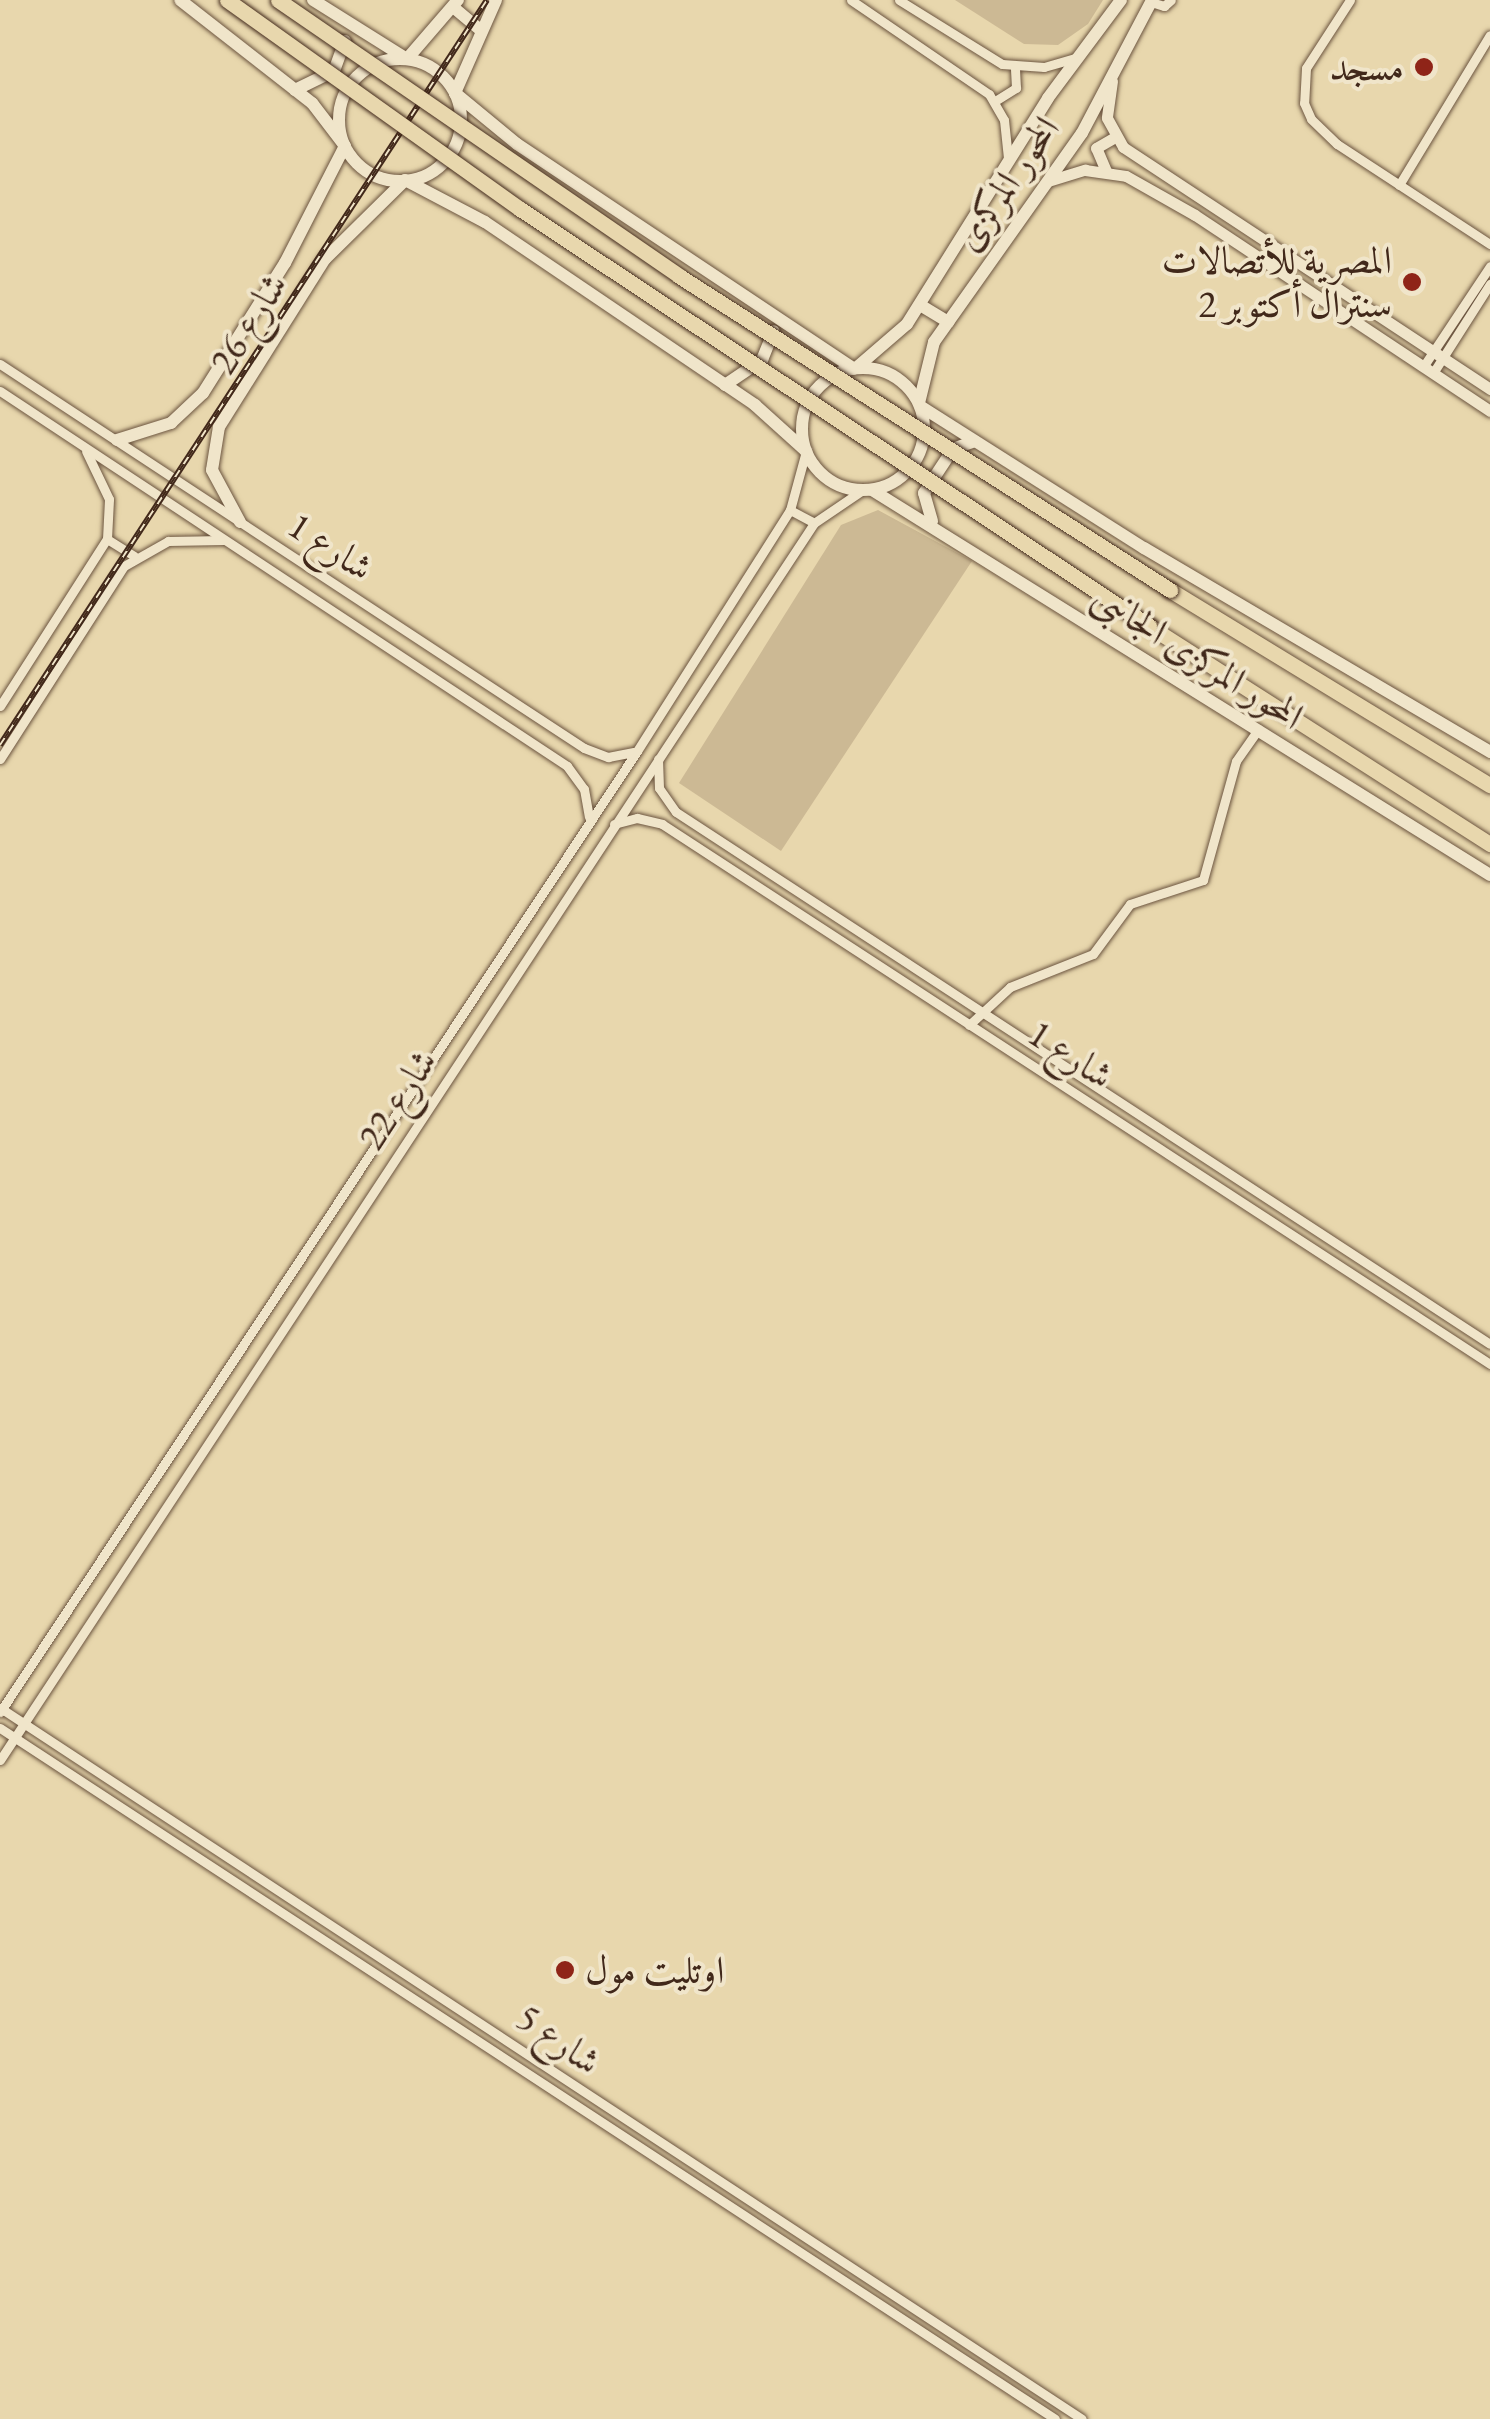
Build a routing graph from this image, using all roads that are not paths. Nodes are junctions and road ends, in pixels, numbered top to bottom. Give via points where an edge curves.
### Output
1 (180, 0) edge
2 (227, 0) edge
3 (278, 0) edge
4 (313, 0) edge
5 (496, 0) edge
6 (851, 0) edge
7 (899, 0) edge
8 (1120, 0) edge
9 (1171, 0) edge
10 (1350, 0) edge
11 (1151, 1) edge
12 (456, 4) edge
13 (346, 25) junction
14 (480, 30) junction
15 (1490, 35) edge
16 (1082, 54) junction
17 (407, 59) junction
18 (1015, 67) junction
19 (1114, 73) junction
20 (295, 90) junction
21 (455, 93) junction
22 (995, 101) junction
23 (1115, 137) junction
24 (345, 146) junction
25 (1106, 171) junction
26 (1005, 174) junction
27 (404, 180) junction
28 (1044, 183) junction
29 (1400, 185) junction
30 (1490, 244) edge
31 (1490, 266) edge
32 (1490, 284) edge
33 (920, 305) junction
34 (256, 311) junction
35 (774, 318) junction
36 (948, 322) junction
37 (277, 331) junction
38 (1438, 354) junction
39 (0, 364) edge
40 (855, 368) junction
41 (1428, 370) junction
42 (725, 385) junction
43 (1490, 389) edge
44 (0, 392) edge
45 (919, 404) junction
46 (1490, 411) edge
47 (117, 440) junction
48 (975, 441) junction
49 (81, 445) junction
50 (806, 452) junction
51 (867, 490) junction
52 (790, 510) junction
53 (240, 522) junction
54 (814, 523) junction
55 (934, 524) junction
56 (107, 538) junction
57 (231, 541) junction
58 (134, 556) junction
59 (436, 649) junction
60 (422, 668) junction
61 (0, 706) edge
62 (1258, 729) junction
63 (637, 751) junction
64 (1490, 752) edge
65 (659, 756) junction
66 (0, 758) edge
67 (1490, 785) edge
68 (589, 818) junction
69 (612, 826) junction
70 (1490, 844) edge
71 (1490, 875) edge
72 (979, 1009) junction
73 (969, 1024) junction
74 (418, 1074) junction
75 (440, 1088) junction
76 (1490, 1344) edge
77 (1490, 1364) edge
78 (200, 1408) junction
79 (222, 1422) junction
80 (1, 1710) edge
81 (24, 1722) junction
82 (0, 1728) edge
83 (14, 1738) junction
84 (0, 1760) edge
85 (784, 2223) junction
86 (776, 2236) junction
87 (1055, 2419) edge
88 (1082, 2419) edge

1 - 20 main road
2 - 70 highway, bridge via 520,209
3 - 67 highway, bridge via 712,297
4 - 13 main road
5 - 14 main road
6 - 22 street
7 - 18 street
8 - 16 main road, المحور المركزى
9 - 11 street via 1164,6
10 - 29 street via 1306,68 1304,103 1322,133
11 - 19 main road, المحور المركزى
12 - 14 main road
12 - 17 main road
13 - 17 main road
13 - 20 main road via 334,71
14 - 21 main road
15 - 29 street
16 - 18 street via 1054,66
16 - 26 main road, المحور المركزى via 1037,114
17 - 21 main road via 435,70
17 - 24 main road via 377,64 348,89 339,123
18 - 22 street via 1016,88
19 - 23 street via 1106,106
19 - 28 main road, المحور المركزى via 1082,133
20 - 24 main road
21 - 27 main road via 461,122 452,151 430,172
21 - 35 main road via 517,144
22 - 26 street via 1008,142
23 - 25 street via 1096,148
23 - 38 street
24 - 27 main road via 370,172
24 - 34 main road, شارع 26
25 - 28 street via 1074,172
25 - 41 street via 1195,215
26 - 33 main road, المحور المركزى
27 - 37 main road, شارع 26 via 337,244
27 - 42 main road via 485,222
28 - 36 main road, المحور المركزى
29 - 30 street
31 - 38 street
32 - 38 street
33 - 36 main road
33 - 40 main road, المحور المركزى via 892,340
34 - 37 main road via 262,330
34 - 47 main road, شارع 26 via 190,408 159,428
35 - 40 main road
35 - 42 main road via 762,360
36 - 45 main road, المحور المركزى via 924,366
37 - 53 main road, شارع 26 via 213,444 216,485
38 - 41 street
38 - 43 street
39 - 47 street, شارع 1
40 - 45 main road via 898,378
40 - 50 main road via 826,380 808,403
41 - 46 street
42 - 50 main road
44 - 49 street, شارع 1
45 - 48 main road, المحور المركزى الجانبى
45 - 51 main road via 924,427 916,459 902,476
47 - 53 street, شارع 1
48 - 55 main road via 953,449 924,493
48 - 64 main road, المحور المركزى الجانبى
49 - 56 street via 109,499
49 - 57 street, شارع 1
50 - 51 main road via 824,477
50 - 52 street, شارع 22
51 - 54 street, شارع 22
51 - 55 main road, المحور المركزى الجانبى
52 - 54 street
52 - 63 street, شارع 22
53 - 59 street, شارع 1
54 - 65 street, شارع 22
55 - 62 main road, المحور المركزى الجانبى
56 - 58 street
56 - 61 street
57 - 58 street via 180,538
57 - 60 street, شارع 1
58 - 66 street
59 - 60 street
59 - 63 street, شارع 1 via 584,748 608,756
60 - 68 street, شارع 1 via 567,766 584,789
62 - 71 main road, المحور المركزى الجانبى
62 - 72 street via 1236,761 1203,880 1130,904 1086,959 1032,976
63 - 68 street, شارع 22
65 - 69 street, شارع 22
65 - 72 street, شارع 1 via 659,788 676,812
68 - 74 street, شارع 22
69 - 73 street, شارع 1 via 636,818 662,824
69 - 75 street, شارع 22
72 - 73 street
72 - 76 street, شارع 1
73 - 77 street, شارع 1
74 - 75 street
74 - 78 street, شارع 22
75 - 79 street, شارع 22
78 - 79 street
78 - 80 street, شارع 22
79 - 81 street, شارع 22
80 - 81 street, شارع 5
81 - 83 street, شارع 22
81 - 85 street, شارع 5
82 - 83 street, شارع 5
83 - 84 street, شارع 22
83 - 86 street, شارع 5
85 - 86 street
85 - 88 street, شارع 5
86 - 87 street, شارع 5

